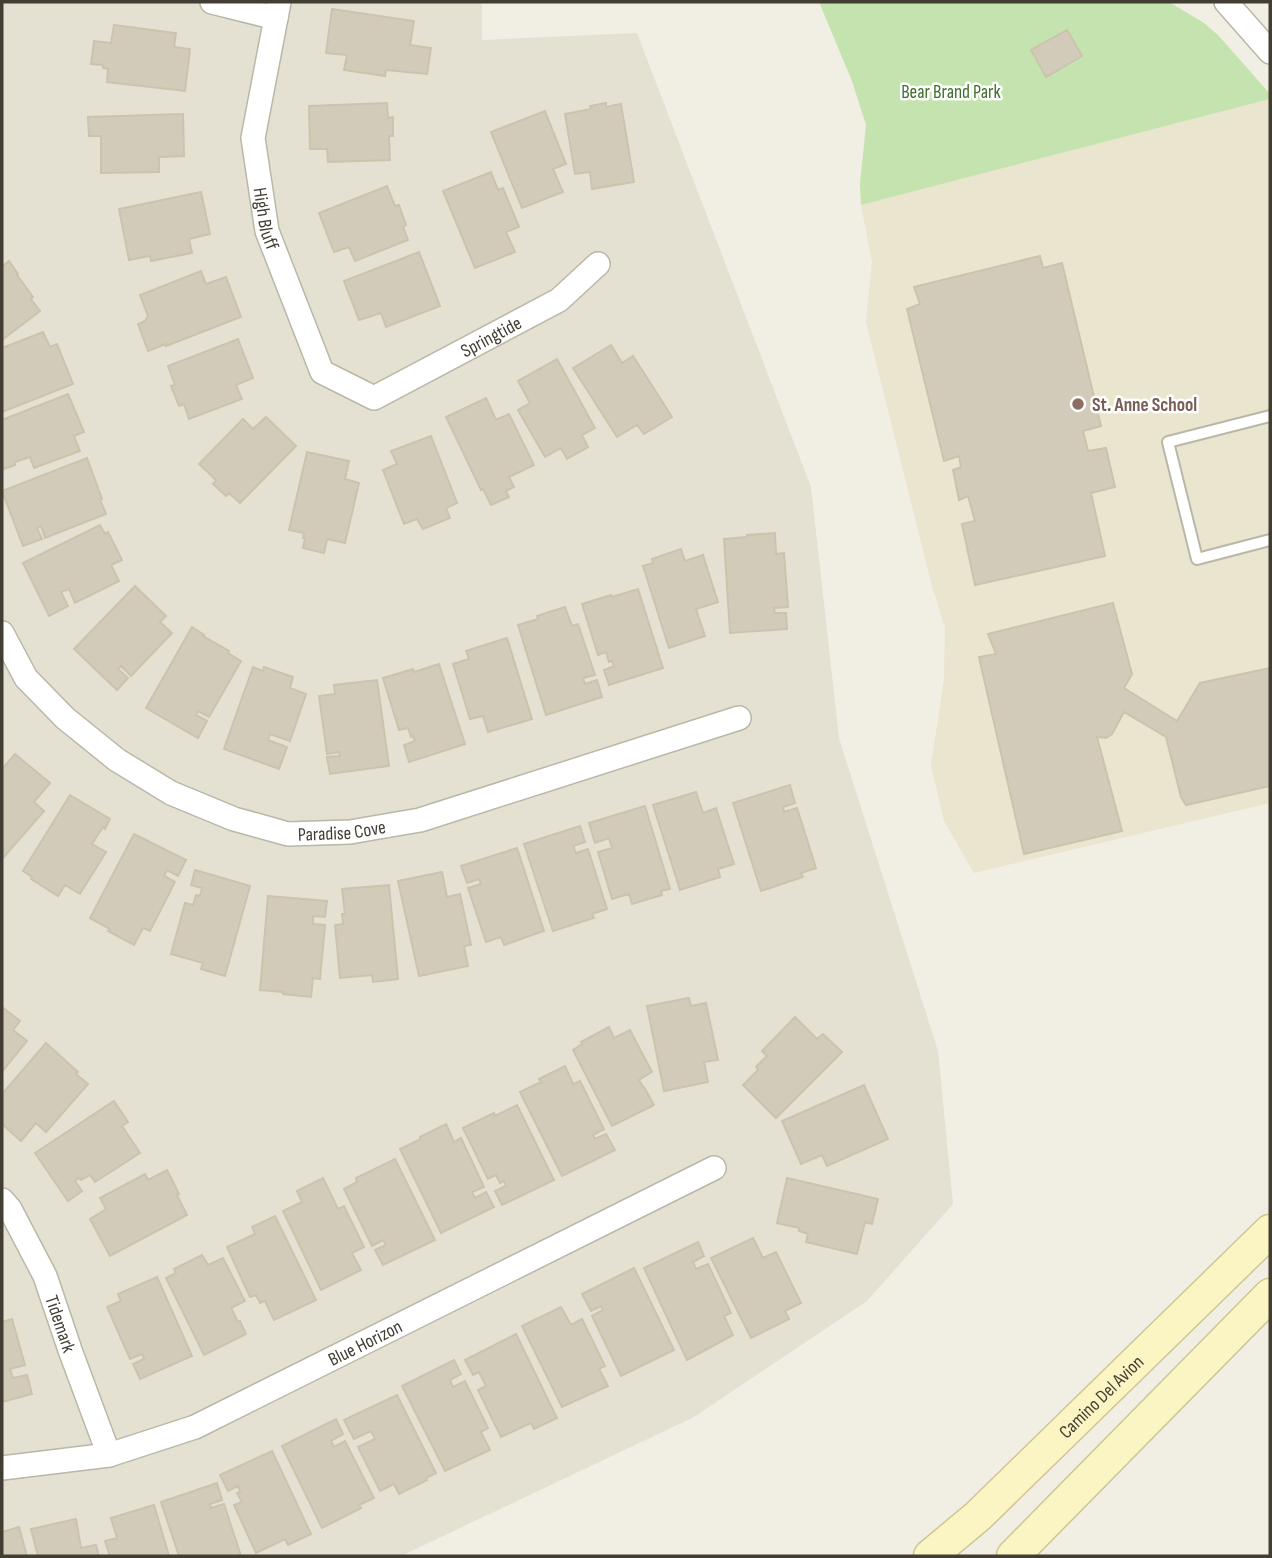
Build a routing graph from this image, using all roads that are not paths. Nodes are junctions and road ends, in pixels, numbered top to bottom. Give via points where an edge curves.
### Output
1 (212, 2) edge
2 (1226, 2) edge
3 (277, 10) edge
4 (1270, 52) edge
5 (598, 264) dead end
6 (374, 398) joint
7 (1270, 416) edge
8 (1270, 540) edge
9 (2, 633) edge
10 (739, 718) dead end
11 (714, 1168) dead end
12 (2, 1200) edge
13 (1270, 1231) edge
14 (1270, 1295) edge
15 (109, 1455) junction
16 (2, 1468) edge
17 (930, 1556) edge
18 (1013, 1556) edge

1 - 3 street
2 - 4 street
3 - 6 street, High Bluff via 253,138 267,231 322,372
5 - 6 street, Springtide via 559,300
7 - 8 lane via 1168,442 1197,559
9 - 10 street, Paradise Cove via 26,678 65,718 117,760 171,793 234,819 288,834 351,832 420,820
11 - 15 street, Blue Horizon via 195,1427
12 - 15 street, Tidemark via 45,1276
13 - 17 main road, Camino Del Avion via 978,1516
14 - 18 main road
15 - 16 street, Blue Horizon

